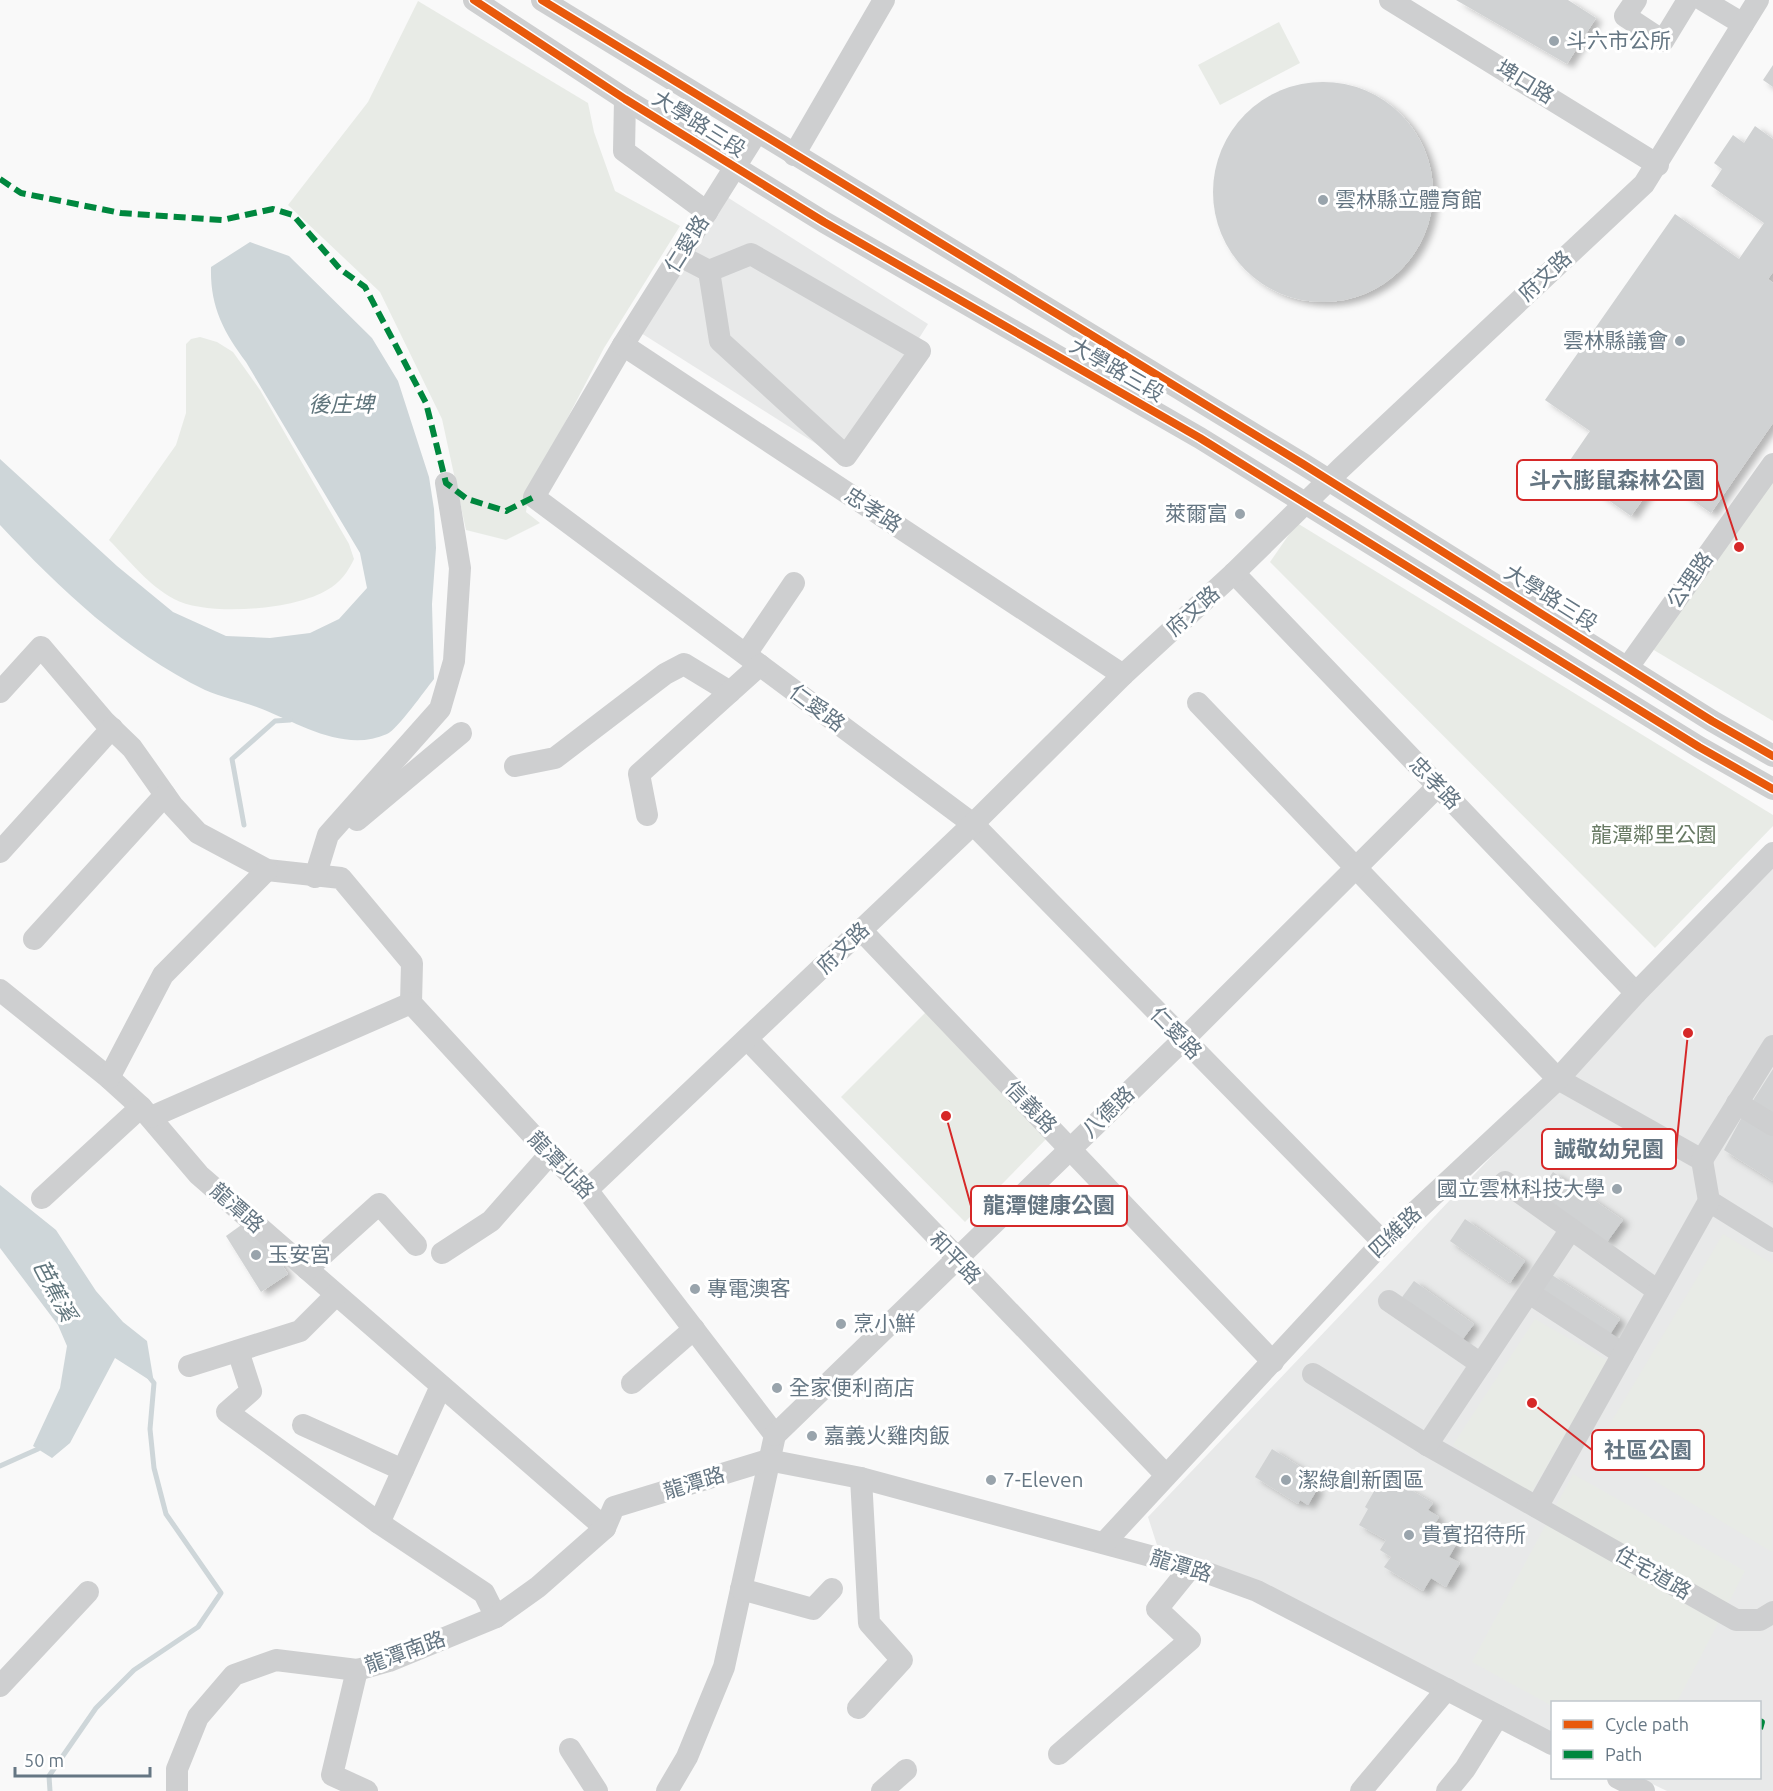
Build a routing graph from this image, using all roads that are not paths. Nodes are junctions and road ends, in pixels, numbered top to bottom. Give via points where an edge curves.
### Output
1 (474, 0) edge
2 (543, 0) edge
3 (884, 0) edge
4 (1390, 0) edge
5 (1636, 0) edge
6 (1688, 0) edge
7 (1703, 0) edge
8 (1758, 0) edge
9 (1743, 24) junction
10 (625, 99) junction
11 (757, 132) junction
12 (794, 155) junction
13 (1658, 165) junction
14 (735, 167) junction
15 (707, 212) junction
16 (680, 256) junction
17 (709, 271) junction
18 (623, 345) junction
19 (1773, 464) edge
20 (1329, 479) junction
21 (446, 483) dead end
22 (1306, 502) junction
23 (1234, 573) junction
24 (794, 583) dead end
25 (753, 659) junction
26 (1628, 667) junction
27 (1122, 675) junction
28 (0, 692) edge
29 (730, 692) junction
30 (1198, 703) dead end
31 (112, 728) junction
32 (461, 733) dead end
33 (1773, 756) edge
34 (515, 766) dead end
35 (1438, 786) junction
36 (1773, 789) edge
37 (165, 795) junction
38 (647, 815) dead end
39 (974, 824) junction
40 (324, 847) junction
41 (0, 852) edge
42 (1773, 854) edge
43 (1357, 867) junction
44 (267, 870) junction
45 (315, 877) junction
46 (861, 930) junction
47 (34, 939) dead end
48 (0, 990) edge
49 (1636, 993) junction
50 (411, 1003) junction
51 (747, 1039) junction
52 (1183, 1040) junction
53 (1773, 1046) edge
54 (109, 1078) junction
55 (1558, 1079) junction
56 (1737, 1103) junction
57 (146, 1112) junction
58 (1773, 1125) edge
59 (1070, 1148) junction
60 (550, 1154) junction
61 (1702, 1160) junction
62 (1505, 1182) dead end
63 (587, 1190) junction
64 (42, 1198) dead end
65 (1709, 1201) junction
66 (1571, 1229) junction
67 (1773, 1241) edge
68 (1383, 1242) junction
69 (416, 1245) dead end
70 (442, 1254) dead end
71 (956, 1259) junction
72 (307, 1269) junction
73 (1658, 1291) junction
74 (1529, 1293) junction
75 (336, 1294) junction
76 (1389, 1301) dead end
77 (694, 1329) junction
78 (238, 1351) junction
79 (1623, 1354) junction
80 (1273, 1362) junction
81 (1481, 1364) junction
82 (189, 1366) dead end
83 (1313, 1374) dead end
84 (632, 1383) dead end
85 (441, 1386) junction
86 (303, 1425) dead end
87 (775, 1435) junction
88 (1427, 1445) junction
89 (768, 1460) junction
90 (403, 1470) junction
91 (1165, 1474) junction
92 (861, 1478) junction
93 (1537, 1507) junction
94 (379, 1523) junction
95 (605, 1528) junction
96 (1104, 1543) junction
97 (1191, 1567) junction
98 (741, 1589) junction
99 (832, 1589) dead end
100 (88, 1592) dead end
101 (1773, 1612) edge
102 (496, 1617) junction
103 (357, 1670) junction
104 (0, 1686) edge
105 (1447, 1689) junction
106 (858, 1708) dead end
107 (1498, 1716) junction
108 (1551, 1743) edge
109 (570, 1749) dead end
110 (1059, 1754) dead end
111 (906, 1770) dead end
112 (1618, 1779) edge
113 (1621, 1779) edge
114 (177, 1791) edge
115 (367, 1791) edge
116 (597, 1791) edge
117 (667, 1791) edge
118 (882, 1791) edge
119 (1361, 1791) edge
120 (1447, 1791) edge
121 (1609, 1791) edge
122 (1644, 1791) edge

1 - 10 street, 大學路三段
2 - 11 street, 大學路三段
3 - 12 street
4 - 13 street, 埤口路
5 - 6 street via 1625,16 1663,41
7 - 9 street
8 - 9 street, 府文路
9 - 13 street, 府文路
10 - 14 street, 大學路三段
10 - 15 street via 624,151
11 - 12 street, 大學路三段
11 - 14 street, 仁愛路
12 - 20 street, 大學路三段
13 - 20 street, 府文路 via 1644,184
14 - 15 street, 仁愛路
14 - 22 street, 大學路三段
15 - 16 street, 仁愛路
16 - 17 street
16 - 18 street, 仁愛路
17 - 17 street via 751,254 920,351 846,456 720,341
18 - 25 street, 仁愛路 via 534,497
18 - 27 street, 忠孝路
19 - 26 street, 公理路
20 - 22 street, 府文路
20 - 26 street, 大學路三段
21 - 40 street via 460,568 454,660 441,709 328,835
22 - 23 street, 府文路
22 - 36 street, 大學路三段
23 - 27 street, 府文路
23 - 35 street, 忠孝路
24 - 25 street
25 - 29 street
25 - 39 street, 仁愛路
26 - 33 street, 大學路三段
27 - 39 street, 府文路
28 - 31 street via 41,648
29 - 34 street via 684,664 665,674 555,758
29 - 38 street via 639,774
30 - 43 street
31 - 37 street via 132,748
31 - 41 street
32 - 40 street
35 - 43 street, 八德路
35 - 49 street, 忠孝路
37 - 44 street via 198,832
37 - 47 street
39 - 46 street, 府文路
39 - 52 street, 仁愛路
40 - 45 street
42 - 49 street, 四維路
43 - 52 street, 八德路
43 - 55 street
44 - 45 street
44 - 54 street via 163,975
45 - 50 street via 341,878 412,963
46 - 51 street, 府文路
46 - 59 street, 信義路
48 - 54 street, 龍潭路
49 - 55 street, 四維路
50 - 57 street
50 - 60 street, 龍潭北路
51 - 63 street, 府文路
51 - 71 street, 和平路
52 - 59 street, 八德路
52 - 68 street, 仁愛路
53 - 56 street
54 - 57 street, 龍潭路
55 - 61 street
55 - 68 street, 四維路
56 - 58 street
56 - 61 street
57 - 64 street
57 - 72 street, 龍潭路 via 199,1175
59 - 71 street, 八德路
59 - 80 street, 信義路
60 - 63 street, 龍潭北路
60 - 70 street via 491,1221
61 - 65 street
62 - 66 street
63 - 77 street, 龍潭北路
65 - 67 street
65 - 73 street
66 - 73 street
66 - 74 street
68 - 80 street, 四維路
69 - 72 street via 379,1204
71 - 87 street, 八德路
71 - 91 street, 和平路
72 - 75 street, 龍潭路
73 - 79 street
74 - 79 street
74 - 81 street
75 - 78 street via 300,1331
75 - 85 street, 龍潭路
76 - 81 street
77 - 84 street
77 - 87 street, 龍潭北路
78 - 82 street
78 - 94 street via 251,1391 227,1412
79 - 93 street
80 - 91 street, 四維路
81 - 88 street
83 - 88 street, 住宅道路
85 - 90 street
85 - 95 street, 龍潭路
86 - 90 street
87 - 89 street
88 - 93 street, 住宅道路
89 - 92 street, 龍潭路
89 - 95 street, 龍潭路 via 614,1507
89 - 98 street
90 - 94 street
91 - 96 street, 四維路
92 - 96 street, 龍潭路
92 - 106 street via 869,1623 902,1660
93 - 101 street, 住宅道路 via 1736,1620 1760,1620
94 - 102 street via 484,1593
95 - 102 street, 龍潭南路 via 538,1587
96 - 97 street, 龍潭路
97 - 105 street, 龍潭路 via 1257,1591
97 - 110 street via 1157,1609 1190,1640
98 - 99 street via 813,1609
98 - 117 street via 724,1667 687,1756
100 - 104 street
102 - 103 street, 龍潭南路
103 - 114 street, 龍潭南路 via 276,1659 234,1675 198,1717 177,1769
103 - 115 street via 332,1775
105 - 107 street, 龍潭路
105 - 119 street
107 - 108 street, 龍潭路
107 - 120 street
109 - 116 street
111 - 118 street
112 - 121 street
113 - 122 street

